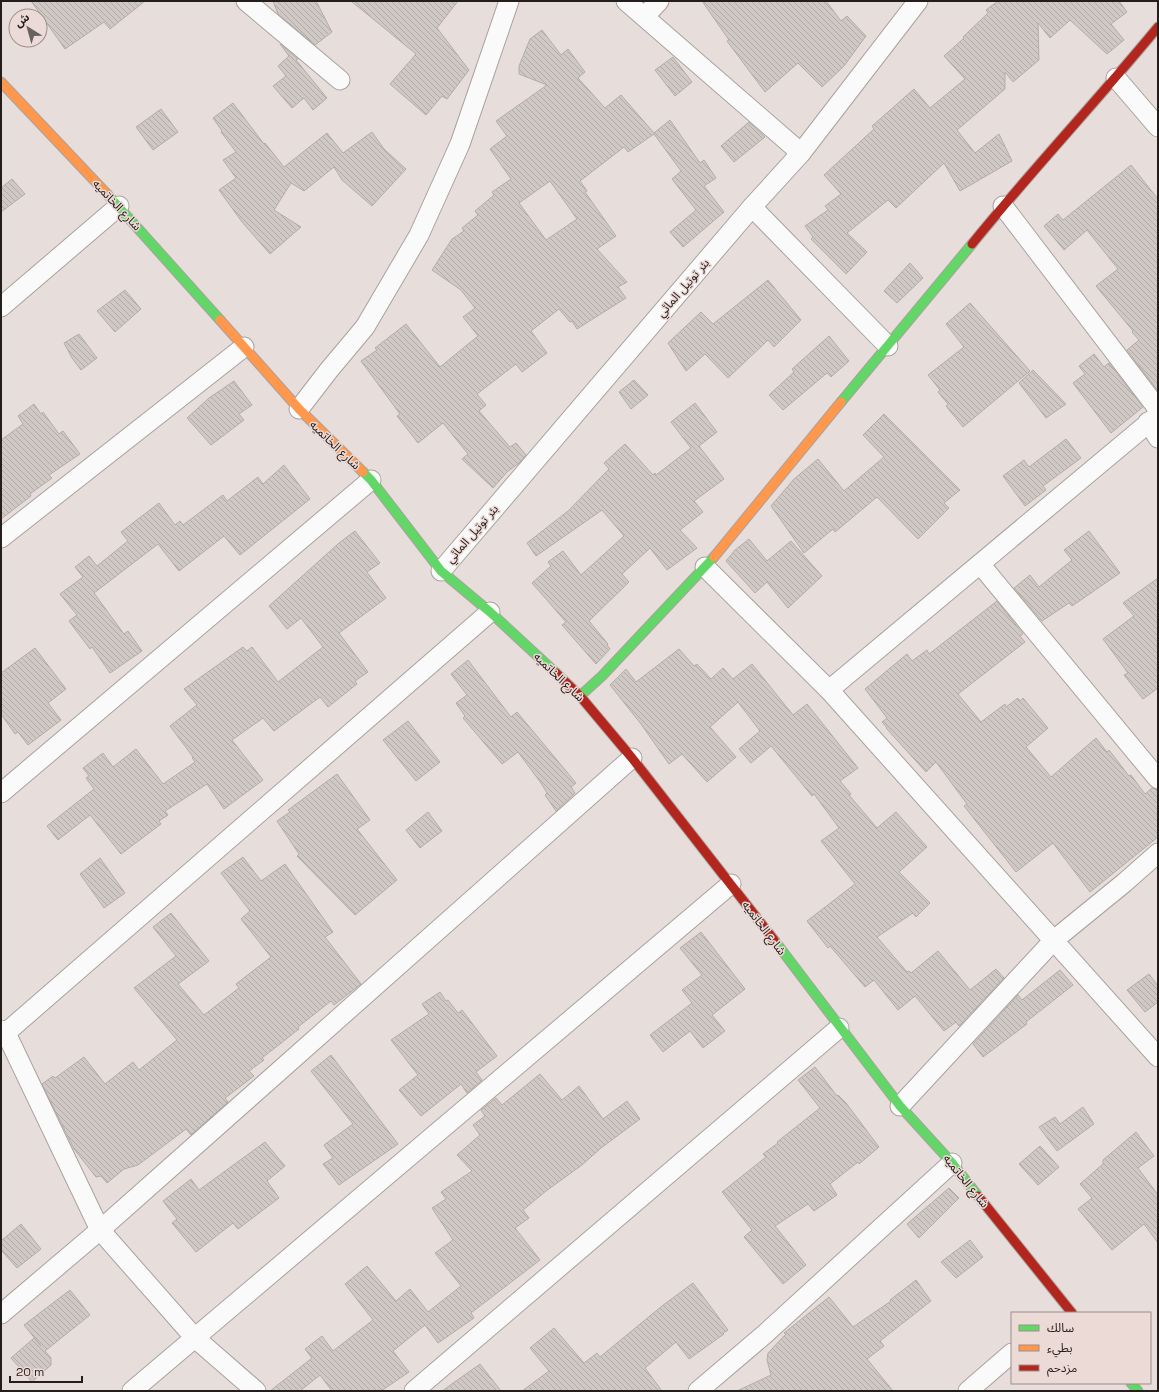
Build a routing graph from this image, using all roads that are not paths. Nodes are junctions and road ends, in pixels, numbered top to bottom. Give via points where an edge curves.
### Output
1 (246, 1) edge
2 (509, 1) edge
3 (626, 1) edge
4 (659, 1) edge
5 (918, 1) edge
6 (645, 16) junction
7 (1158, 27) edge
8 (1116, 78) junction
9 (340, 80) dead end
10 (1, 82) edge
11 (1158, 127) edge
12 (801, 153) junction
13 (119, 206) junction
14 (1003, 206) junction
15 (752, 207) junction
16 (1, 307) edge
17 (888, 346) junction
18 (244, 347) junction
19 (299, 409) junction
20 (1155, 415) edge
21 (1158, 438) edge
22 (371, 480) junction
23 (1, 538) edge
24 (980, 564) junction
25 (705, 567) junction
26 (441, 571) junction
27 (490, 612) junction
28 (829, 690) junction
29 (580, 696) junction
30 (632, 758) junction
31 (1158, 779) edge
32 (1, 793) edge
33 (1158, 853) edge
34 (731, 884) junction
35 (1054, 940) junction
36 (839, 1028) junction
37 (3, 1033) edge
38 (1158, 1057) edge
39 (900, 1106) junction
40 (952, 1163) junction
41 (100, 1230) junction
42 (1065, 1311) edge
43 (1, 1314) edge
44 (195, 1338) junction
45 (1011, 1354) edge
46 (132, 1391) edge
47 (256, 1391) edge
48 (414, 1391) edge
49 (698, 1391) edge
50 (968, 1391) edge

1 - 9 street
2 - 19 street via 460,144 418,235 365,327
3 - 6 street
4 - 6 street
5 - 12 street, بئر توتيل المائي
6 - 12 street
7 - 8 street
8 - 11 street
8 - 14 street
10 - 13 street, شارع الخاتميه
12 - 15 street, بئر توتيل المائي
13 - 16 street
13 - 18 street, شارع الخاتميه
14 - 17 street
14 - 20 street
15 - 17 street
15 - 26 street, بئر توتيل المائي
17 - 25 street
18 - 19 street, شارع الخاتميه
18 - 23 street
19 - 22 street, شارع الخاتميه
20 - 21 street
20 - 24 street
22 - 26 street, شارع الخاتميه
22 - 32 street
24 - 28 street
24 - 31 street
25 - 28 street
25 - 29 street
26 - 27 street, شارع الخاتميه
27 - 29 street, شارع الخاتميه
27 - 37 street
28 - 35 street
29 - 30 street, شارع الخاتميه
30 - 34 street, شارع الخاتميه
30 - 41 street
33 - 35 street
34 - 36 street, شارع الخاتميه
34 - 44 street
35 - 38 street
35 - 39 street
36 - 39 street, شارع الخاتميه
36 - 48 street
37 - 41 street
39 - 40 street, شارع الخاتميه
40 - 42 street, شارع الخاتميه
40 - 49 street via 765,1334
41 - 43 street
41 - 44 street
44 - 46 street
44 - 47 street
45 - 50 street

